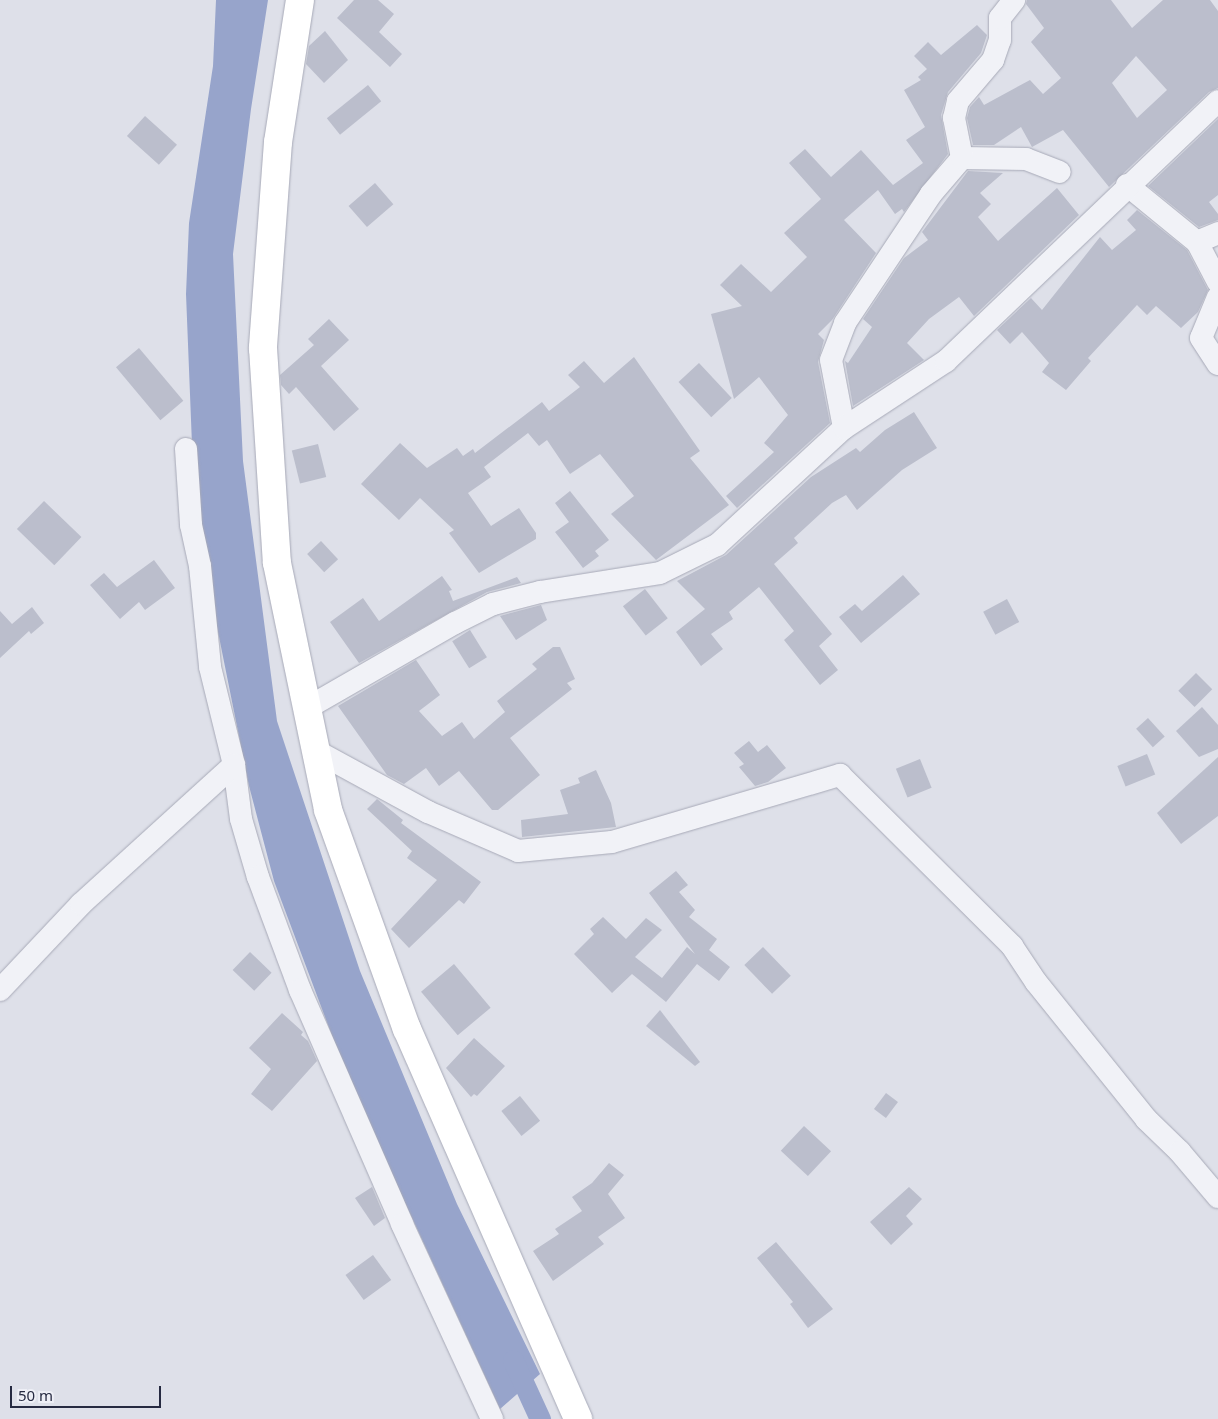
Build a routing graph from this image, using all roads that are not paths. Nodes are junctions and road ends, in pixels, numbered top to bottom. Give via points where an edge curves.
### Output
1 (300, 0) edge
2 (1014, 0) edge
3 (1218, 101) edge
4 (962, 158) junction
5 (1060, 172) dead end
6 (1127, 185) junction
7 (1218, 232) edge
8 (1197, 242) junction
9 (1218, 282) edge
10 (1218, 297) edge
11 (1218, 364) edge
12 (844, 428) junction
13 (186, 448) dead end
14 (308, 708) junction
15 (316, 751) junction
16 (234, 765) junction
17 (0, 990) edge
18 (1218, 1197) edge
19 (492, 1419) edge
20 (578, 1419) edge

1 - 14 main road via 278,142 263,348 277,563
2 - 4 street via 1000,18 1000,40 993,60 958,101 954,118
3 - 6 street
4 - 5 street via 1026,159
4 - 12 street via 931,194 845,323 830,360
6 - 8 street
6 - 12 street via 1040,275 946,361
7 - 8 street
8 - 9 street
10 - 11 street via 1201,338
12 - 14 street via 717,545 660,573 540,592 493,604
13 - 16 street via 191,525 200,566 210,667
14 - 15 main road
15 - 18 street via 428,812 518,851 612,842 840,775 1012,946 1036,982 1146,1119 1180,1152
15 - 20 main road via 328,810 407,1029
16 - 17 street via 81,904
16 - 19 street via 243,827 300,990

